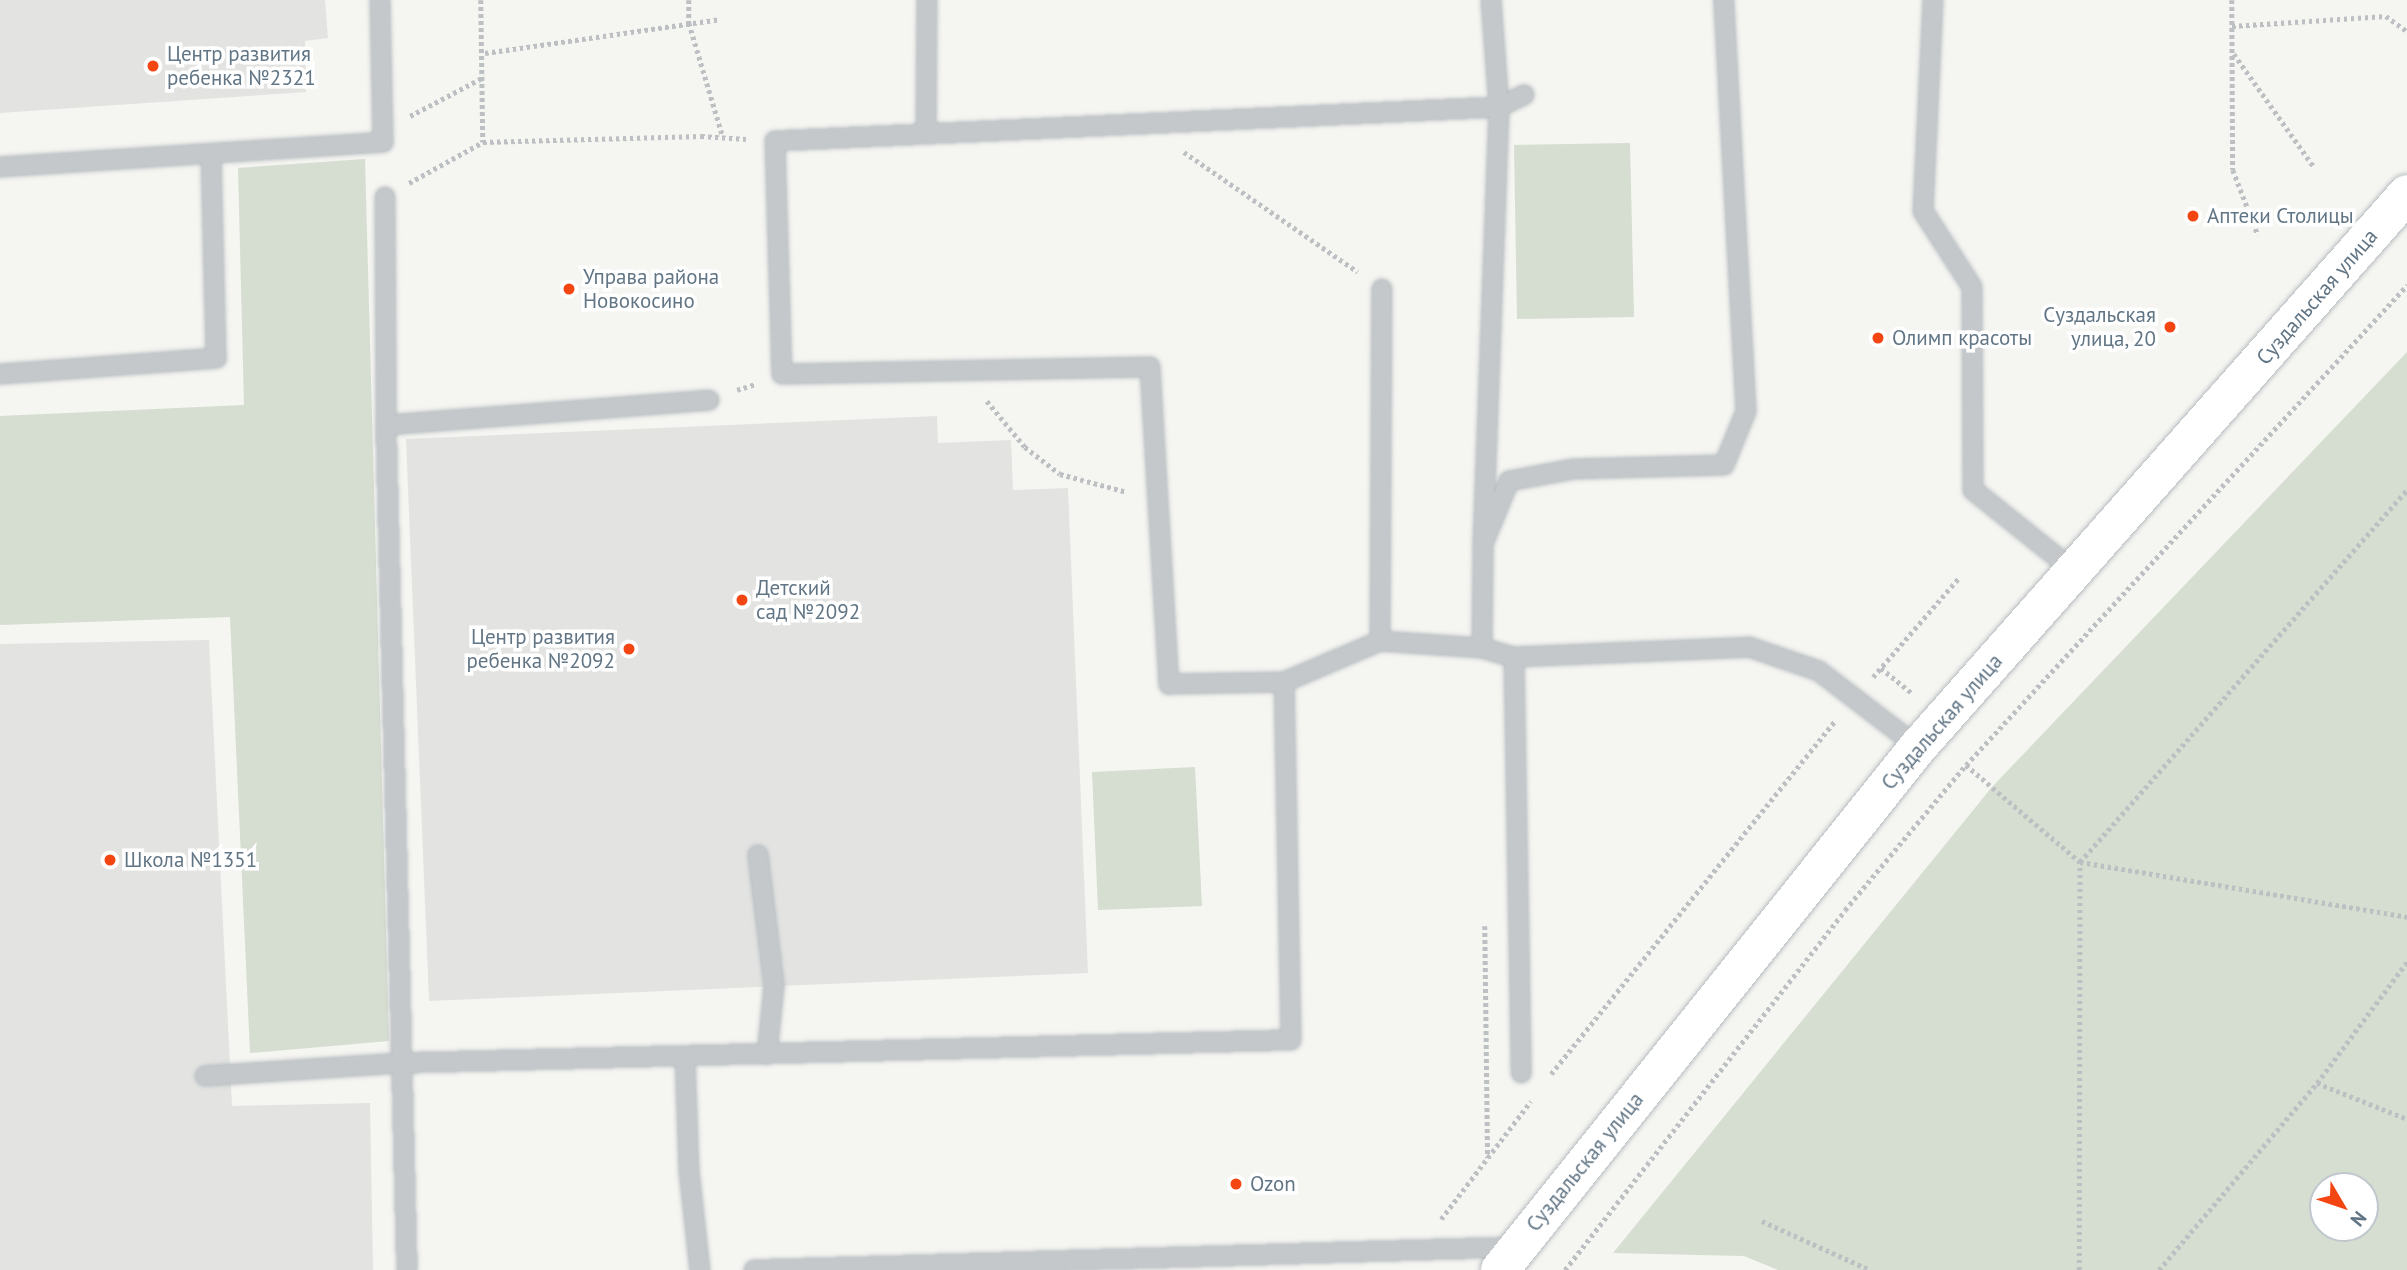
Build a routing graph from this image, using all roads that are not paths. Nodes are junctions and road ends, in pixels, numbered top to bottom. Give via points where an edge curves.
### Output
1 (380, 0) edge
2 (927, 0) edge
3 (1491, 0) edge
4 (1724, 0) edge
5 (1933, 0) edge
6 (1524, 94) dead end
7 (1499, 107) junction
8 (926, 134) junction
9 (211, 157) junction
10 (0, 167) edge
11 (2407, 194) edge
12 (385, 197) road end
13 (1382, 289) road end
14 (0, 374) edge
15 (709, 400) road end
16 (386, 425) junction
17 (1483, 544) junction
18 (2074, 571) junction
19 (1380, 641) junction
20 (1482, 649) junction
21 (1514, 657) junction
22 (1284, 682) junction
23 (1918, 747) junction
24 (758, 855) dead end
25 (766, 1055) junction
26 (685, 1057) junction
27 (400, 1063) junction
28 (1521, 1073) dead end
29 (205, 1076) dead end
30 (1507, 1263) edge
31 (407, 1270) edge
32 (700, 1270) edge
33 (754, 1270) edge

1 - 9 lane via 383,142
2 - 8 lane
3 - 7 lane
4 - 17 lane via 1746,411 1724,465 1573,469 1509,481
5 - 18 lane via 1923,211 1972,287 1973,490
6 - 7 lane
7 - 8 lane
7 - 17 lane
8 - 22 lane via 775,141 782,374 1150,367 1169,684
9 - 10 lane
9 - 14 lane via 216,358
11 - 18 street, Суздальская улица
12 - 16 lane
13 - 19 lane
15 - 16 lane
16 - 27 lane
17 - 20 lane
18 - 23 street, Суздальская улица
19 - 20 lane
19 - 22 lane
20 - 21 lane
21 - 23 lane via 1749,647 1819,671
21 - 28 lane
22 - 25 lane via 1291,1040
23 - 30 street, Суздальская улица
24 - 25 lane via 774,986
25 - 26 lane
26 - 27 lane
26 - 32 lane via 689,1171
27 - 29 lane
27 - 31 lane
30 - 33 lane via 1418,1250

